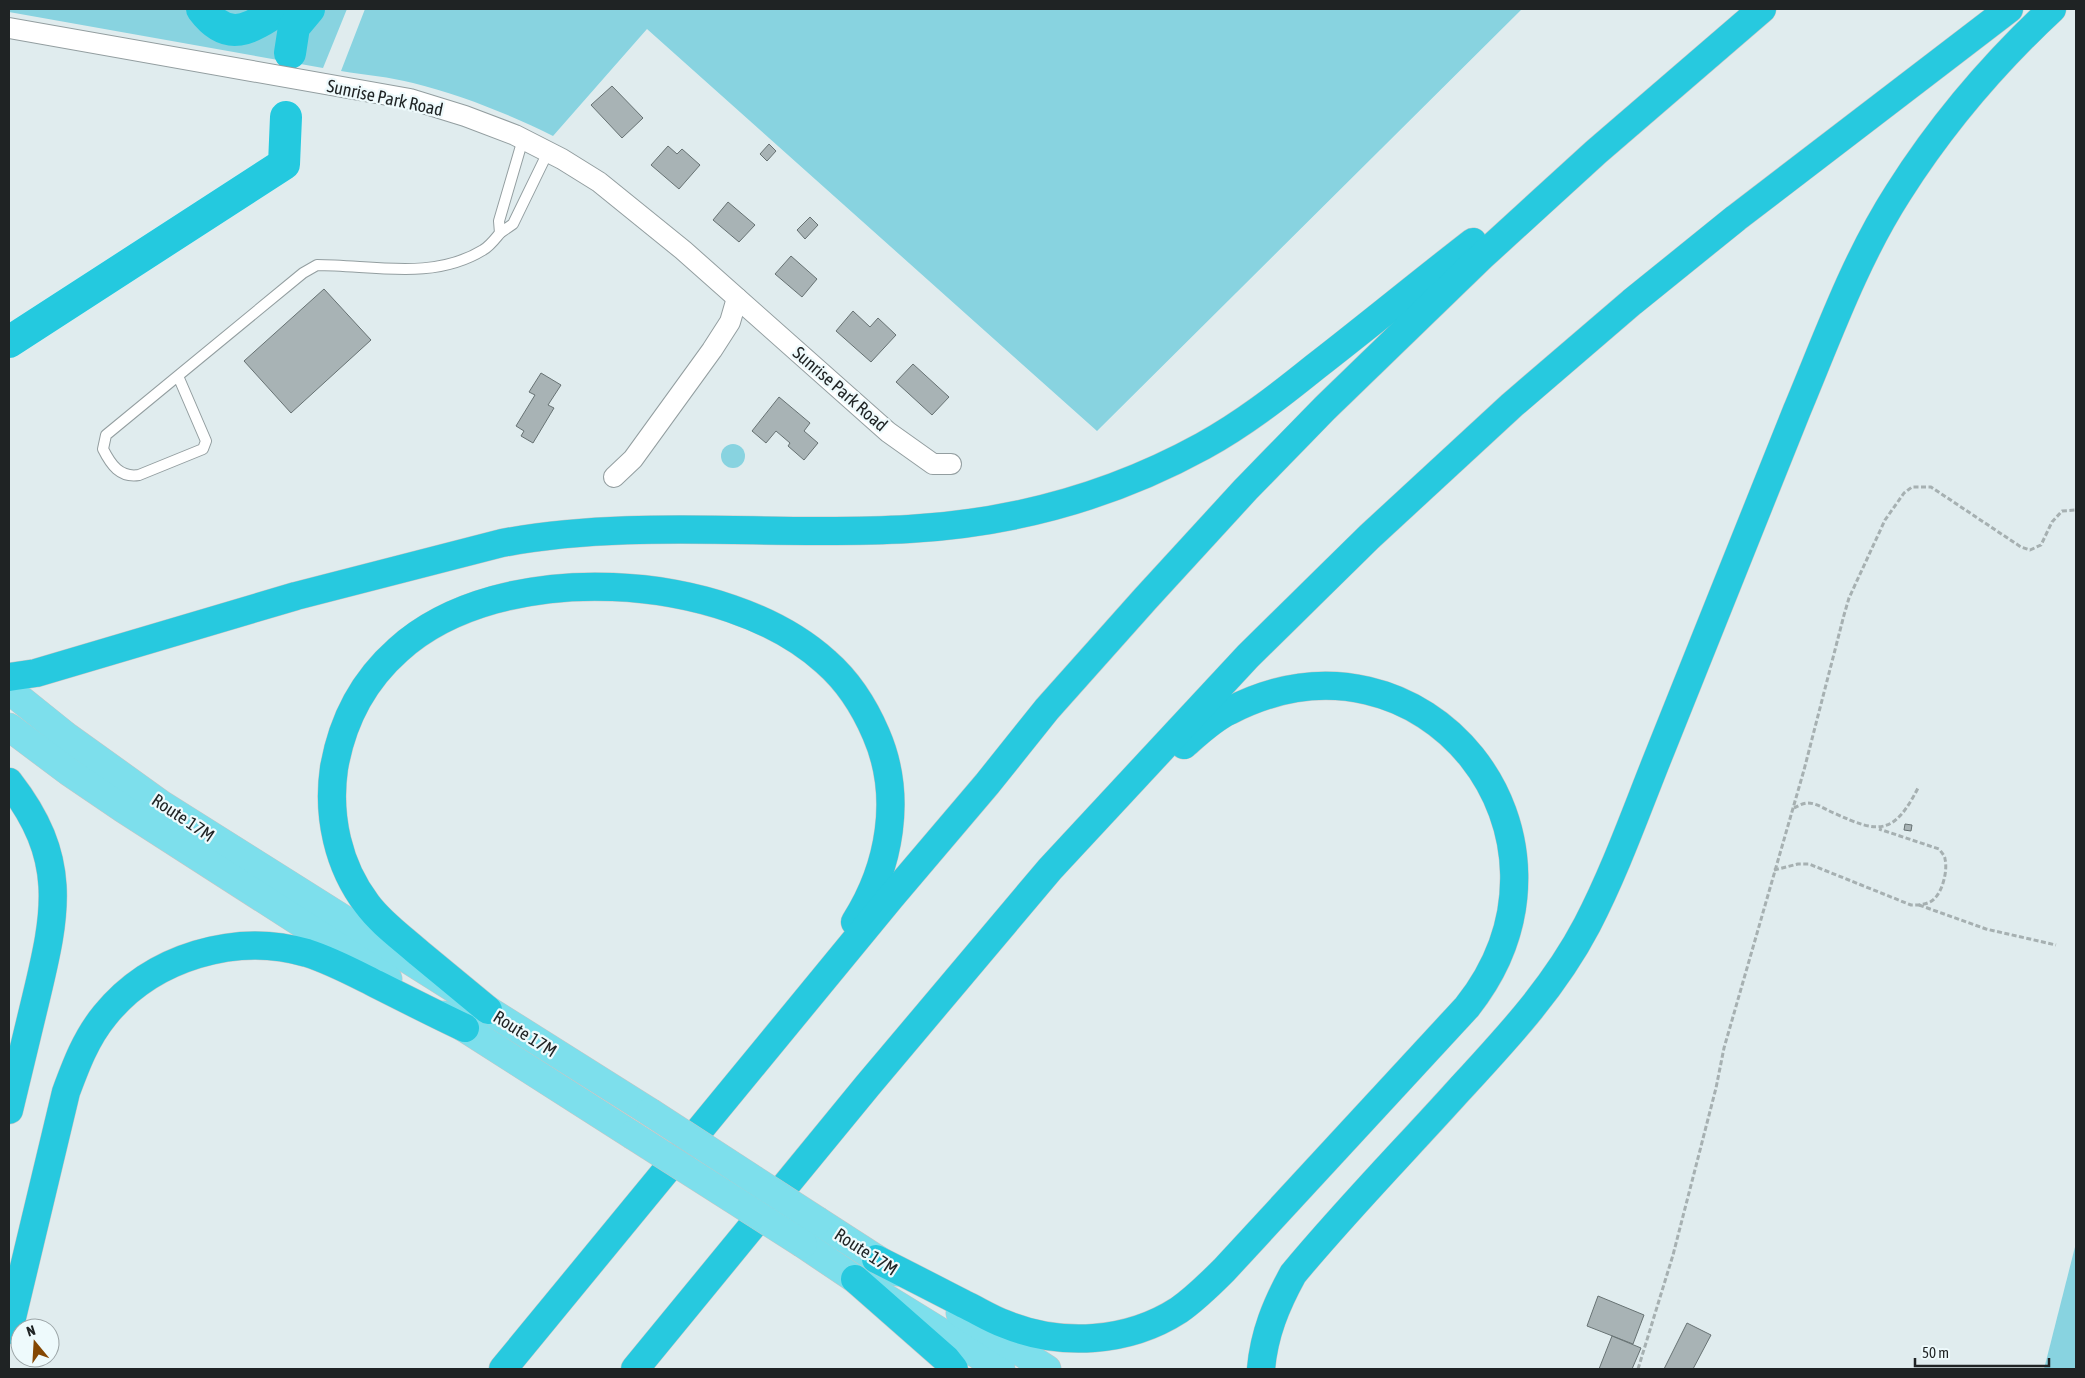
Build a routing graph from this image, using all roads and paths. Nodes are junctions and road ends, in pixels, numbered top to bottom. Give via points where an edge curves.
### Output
1 (1762, 9) edge
2 (2009, 9) edge
3 (2052, 9) edge
4 (9, 28) edge
5 (1631, 121) junction
6 (523, 139) junction
7 (548, 152) junction
8 (500, 233) junction
9 (737, 298) junction
10 (178, 376) junction
11 (951, 464) dead end
12 (614, 477) dead end
13 (2076, 510) edge
14 (9, 678) edge
15 (9, 690) edge
16 (9, 727) edge
17 (9, 782) edge
18 (1918, 788) dead end
19 (1793, 808) junction
20 (1879, 828) junction
21 (1068, 850) junction
22 (1774, 870) junction
23 (1919, 905) junction
24 (2056, 945) dead end
25 (488, 1010) junction
26 (797, 1012) junction
27 (464, 1028) junction
28 (9, 1110) edge
29 (727, 1257) junction
30 (876, 1259) junction
31 (855, 1279) junction
32 (9, 1330) edge
33 (503, 1369) edge
34 (635, 1369) edge
35 (654, 1369) edge
36 (954, 1369) edge
37 (1001, 1369) edge
38 (1048, 1369) edge
39 (1261, 1369) edge
40 (1638, 1369) edge

1 - 5 highway
2 - 21 highway via 1736,218 1512,405 1369,537 1248,656
3 - 39 highway via 1970,94 1898,193 1864,253 1627,835 1585,930 1561,970 1522,1023 1293,1274 1269,1324
4 - 6 street, Sunrise Park Road via 410,99
5 - 14 highway via 1264,407 1204,446 1102,492 1025,514 947,527 634,531 535,537 296,596 36,674
5 - 26 highway via 1480,257 1239,497 1047,709
6 - 7 street, Sunrise Park Road
6 - 8 lane via 499,221
7 - 8 lane via 513,224
7 - 9 street, Sunrise Park Road via 599,182
8 - 10 lane via 485,249 452,264 429,268 317,265 303,272
9 - 11 street, Sunrise Park Road via 888,432 933,464
9 - 12 street via 730,322 712,350 633,458
10 - 10 lane via 106,435 103,449 120,474 129,477 139,475 203,449 206,440
13 - 19 path via 2062,511 2052,522 2041,545 2030,550 1931,487 1912,487 1904,493 1885,520 1849,598
15 - 25 main road, Route 17M via 161,804
16 - 27 main road, Route 17M via 122,808
17 - 28 highway via 38,827 48,855 54,907 43,970
18 - 20 path via 1896,821
19 - 20 path via 1814,804 1852,822
19 - 22 path
20 - 23 path via 1931,845 1945,857 1946,868 1939,892 1929,903
21 - 29 highway
21 - 30 highway via 1200,731 1227,712 1258,697 1289,688 1350,687 1401,701 1430,717 1456,738 1474,759 1499,801 1510,835 1515,873 1511,919 1500,953 1484,985 1467,1007 1202,1293 1152,1324 1123,1334 1094,1338 1064,1338 1035,1333 1004,1324
22 - 23 path via 1809,864 1895,900
22 - 40 path via 1724,1048 1673,1255
23 - 24 path via 1986,928
25 - 26 highway via 382,922 353,883 335,833 333,776 338,749 359,695 398,649 424,630 490,602 544,590 588,586 663,591 732,609 765,622 824,659 856,695 869,717 888,767 891,814 886,847 878,878 864,908
25 - 30 main road, Route 17M, bridge
26 - 33 highway
27 - 31 main road, Route 17M, bridge
27 - 32 highway via 334,963 282,947 229,947 200,953 149,976 105,1015 76,1063 66,1092
29 - 34 highway
29 - 35 highway
30 - 38 main road, Route 17M
31 - 36 highway
31 - 37 main road, Route 17M

